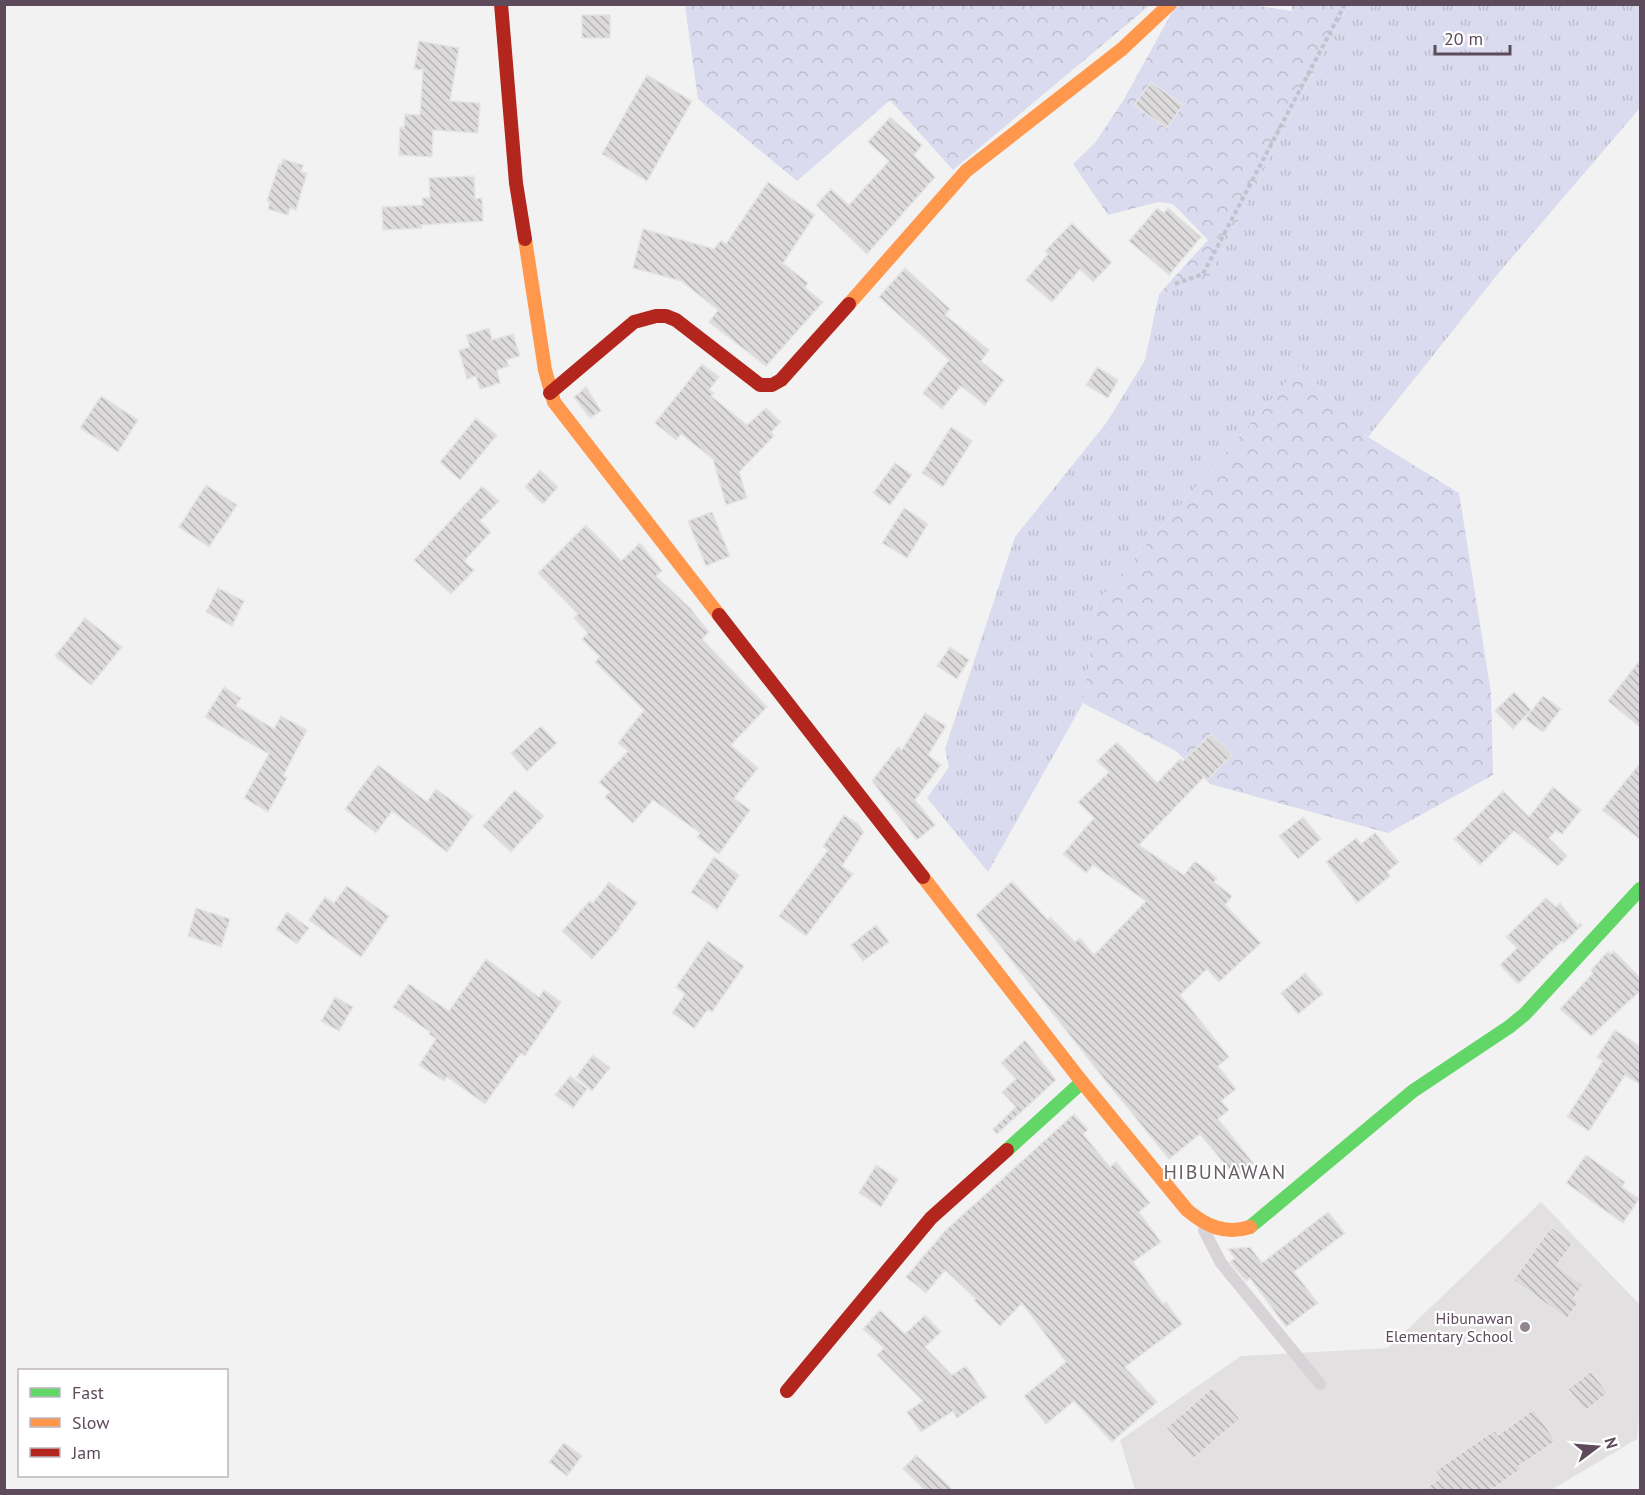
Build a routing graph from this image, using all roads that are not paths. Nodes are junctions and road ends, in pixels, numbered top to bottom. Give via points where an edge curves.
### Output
1 (501, 4) edge
2 (1170, 4) edge
3 (550, 393) junction
4 (1641, 889) edge
5 (1082, 1082) junction
6 (1200, 1222) junction
7 (1320, 1384) dead end
8 (787, 1391) dead end

1 - 3 street via 516,183
2 - 3 street via 1122,49 966,171 781,380 760,385 676,321 656,316 634,322
3 - 5 street via 559,411
4 - 6 street via 1525,1014 1413,1091 1253,1226 1230,1232
5 - 6 street
5 - 8 street via 931,1218
6 - 7 lane via 1221,1263

